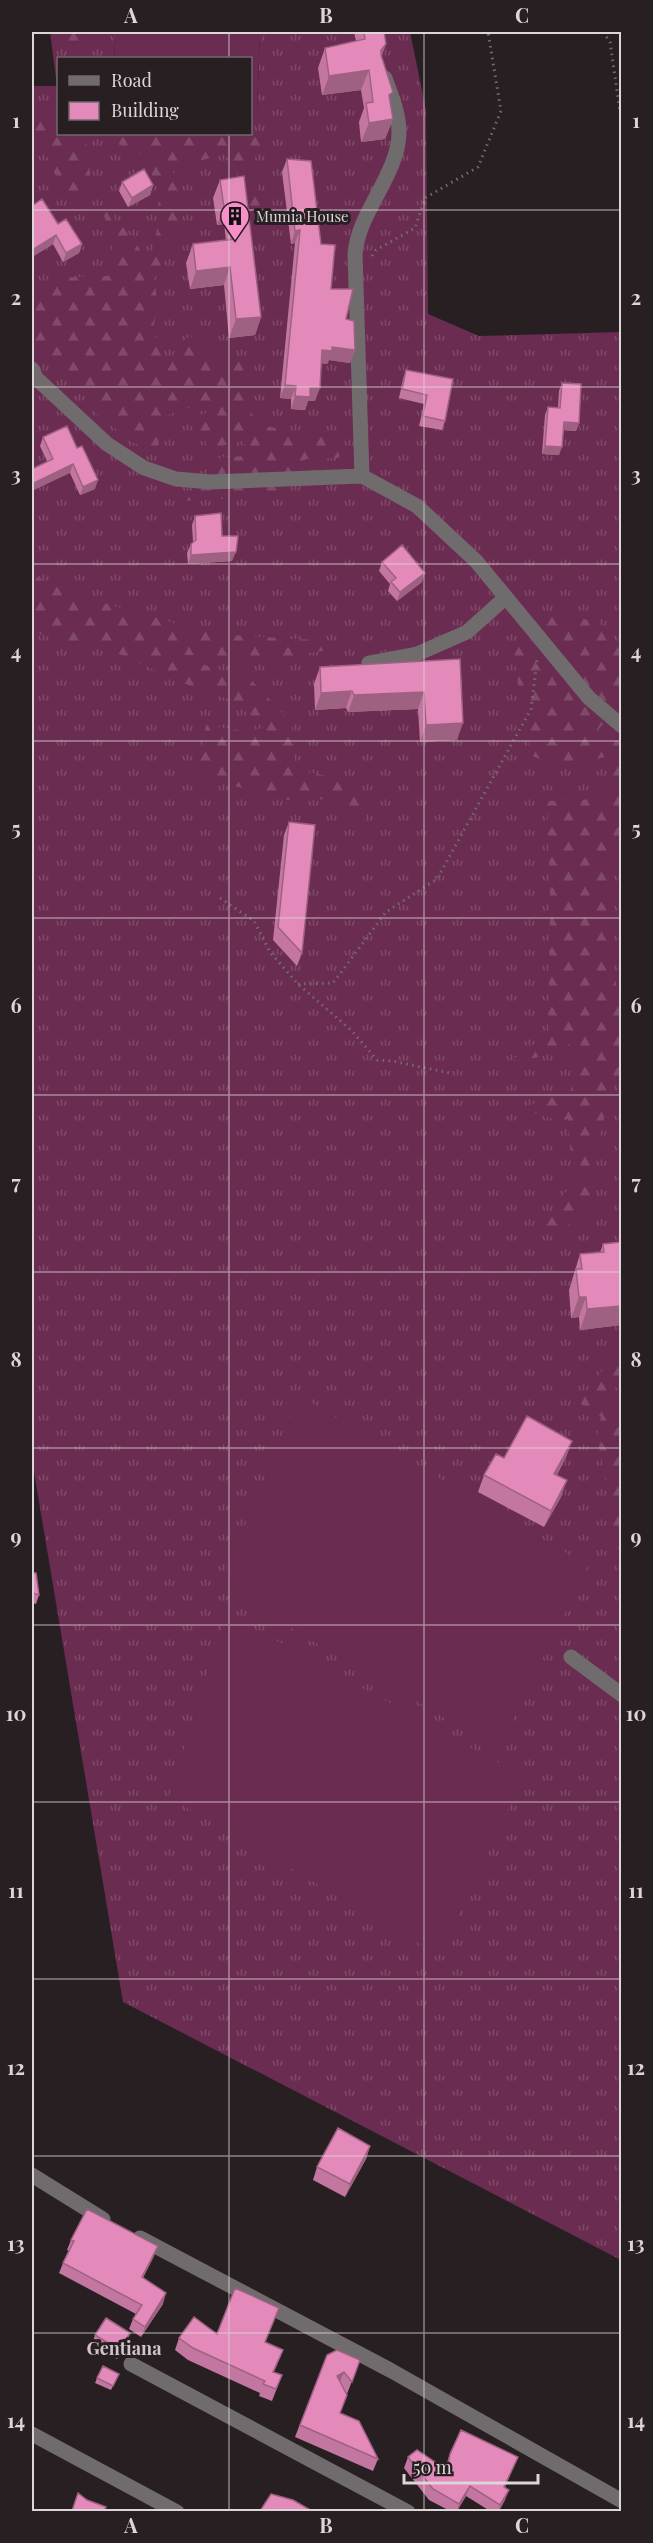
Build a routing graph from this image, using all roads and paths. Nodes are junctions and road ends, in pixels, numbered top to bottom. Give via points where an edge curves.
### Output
1 (488, 32) edge
2 (603, 32) edge
3 (383, 72) edge
4 (621, 125) edge
5 (371, 259) dead end
6 (32, 369) edge
7 (362, 476) junction
8 (505, 598) junction
9 (539, 640) junction
10 (369, 663) edge
11 (621, 726) edge
12 (220, 898) dead end
13 (298, 984) junction
14 (450, 1074) dead end
15 (571, 1657) dead end
16 (621, 1695) edge
17 (32, 2175) edge
18 (114, 2224) edge
19 (130, 2233) edge
20 (131, 2364) dead end
21 (32, 2434) edge
22 (621, 2501) edge
23 (177, 2511) edge
24 (408, 2511) edge

1 - 5 path via 501,111 478,167 425,198 415,228 376,250
2 - 4 path via 610,42
3 - 7 street via 399,133 394,154 357,237
6 - 7 street via 36,378 107,444 144,468 176,479 211,482
7 - 8 street via 417,506 476,561
8 - 9 street
8 - 10 street via 467,632 417,654
9 - 11 street via 589,698
9 - 13 path via 531,709 437,879 386,912 333,983
12 - 13 path via 254,921 270,952
13 - 14 path via 352,1031 376,1060
15 - 16 street
17 - 18 street
19 - 22 street via 390,2370
20 - 24 street
21 - 23 street

